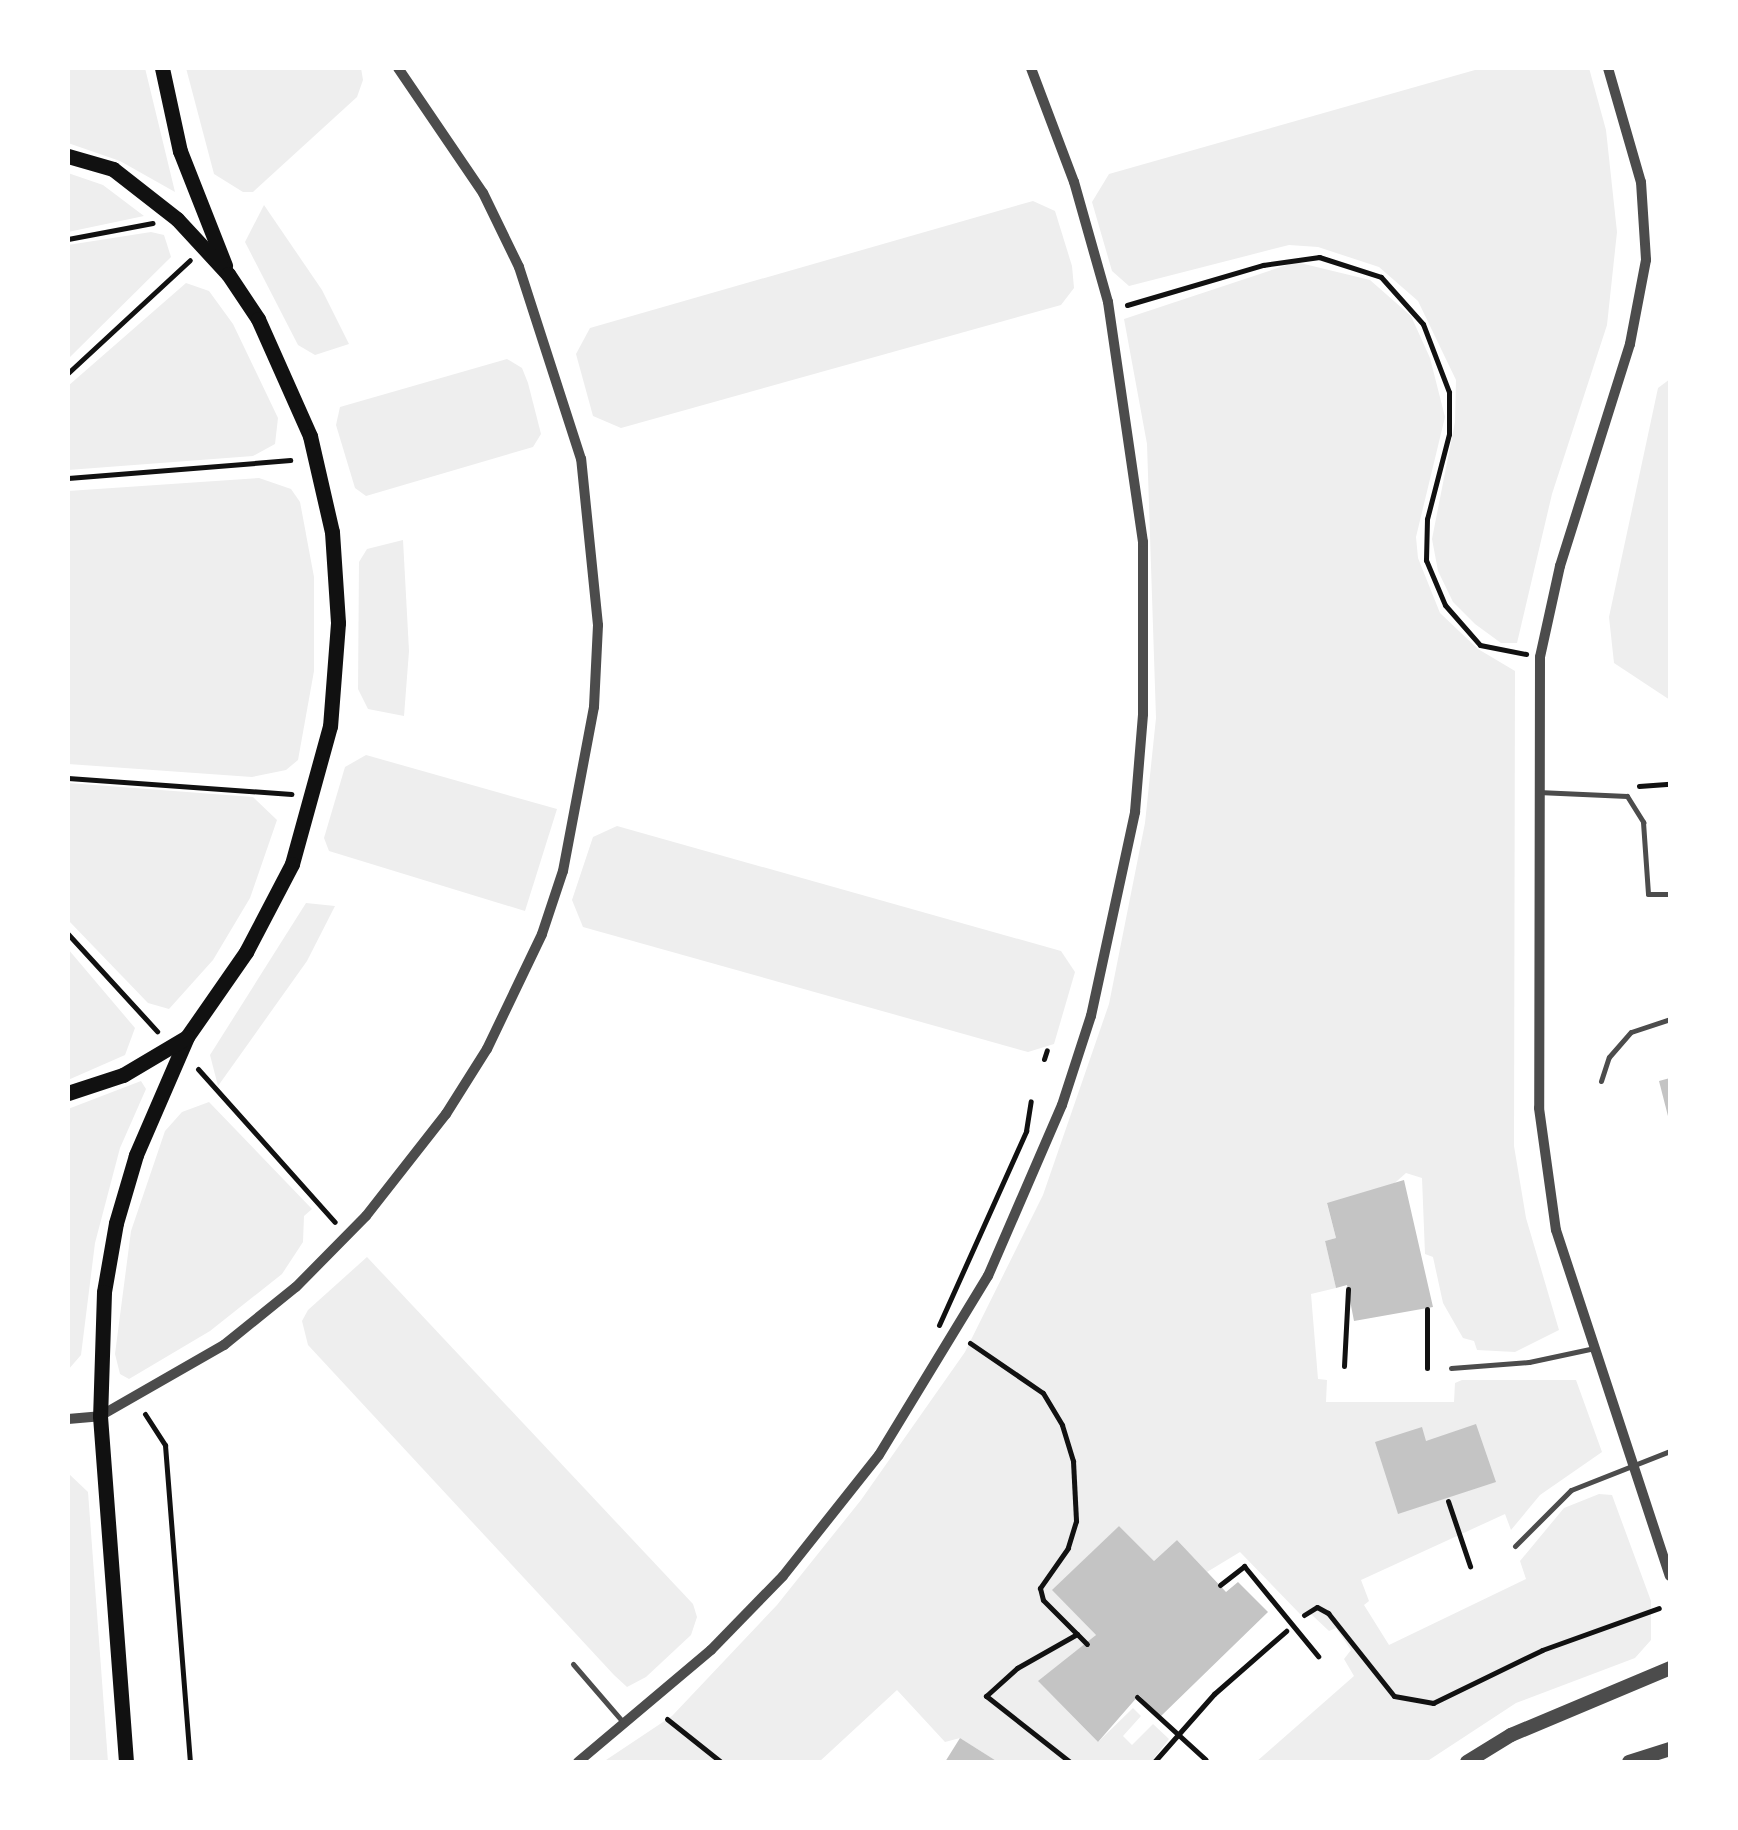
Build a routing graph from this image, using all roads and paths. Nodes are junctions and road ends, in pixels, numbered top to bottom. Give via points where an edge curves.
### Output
1 (162, 68) edge
2 (398, 68) edge
3 (1031, 68) edge
4 (1608, 68) edge
5 (68, 156) edge
6 (165, 221) dead end
7 (68, 239) edge
8 (194, 255) dead end
9 (228, 274) junction
10 (1110, 310) junction
11 (68, 374) edge
12 (290, 460) dead end
13 (68, 478) edge
14 (1540, 657) junction
15 (68, 778) edge
16 (1670, 784) edge
17 (1535, 792) junction
18 (291, 794) dead end
19 (1628, 796) junction
20 (1670, 894) edge
21 (68, 934) edge
22 (1670, 1020) edge
23 (158, 1031) dead end
24 (187, 1038) junction
25 (1047, 1050) dead end
26 (1044, 1059) dead end
27 (198, 1068) dead end
28 (1601, 1081) dead end
29 (68, 1092) edge
30 (1031, 1101) dead end
31 (335, 1222) dead end
32 (1348, 1289) dead end
33 (1428, 1308) dead end
34 (943, 1328) dead end
35 (970, 1343) dead end
36 (1595, 1348) junction
37 (1344, 1366) dead end
38 (1427, 1368) dead end
39 (1452, 1368) dead end
40 (146, 1414) dead end
41 (100, 1416) junction
42 (68, 1418) edge
43 (1670, 1451) edge
44 (1633, 1463) junction
45 (1448, 1502) dead end
46 (1515, 1546) dead end
47 (1470, 1566) dead end
48 (1670, 1576) edge
49 (1220, 1585) dead end
50 (1658, 1608) dead end
51 (1304, 1616) dead end
52 (1286, 1631) dead end
53 (1078, 1634) junction
54 (1086, 1644) dead end
55 (1318, 1656) dead end
56 (574, 1664) dead end
57 (1670, 1668) edge
58 (1137, 1697) dead end
59 (667, 1720) dead end
60 (625, 1725) junction
61 (1174, 1738) junction
62 (1670, 1749) edge
63 (1206, 1760) edge
64 (126, 1762) edge
65 (190, 1762) edge
66 (578, 1762) edge
67 (721, 1762) edge
68 (1070, 1762) edge
69 (1154, 1762) edge
70 (1467, 1762) edge
71 (1629, 1762) edge

1 - 9 main road via 180,151
2 - 41 street via 483,193 542,321 568,402 586,482 598,625 594,707 578,806 559,884 522,980 477,1065 401,1176 296,1286 224,1345
3 - 10 street via 1074,182
4 - 14 street via 1641,182 1646,260 1630,344 1560,566
5 - 9 main road via 113,168
6 - 7 path
8 - 11 path
9 - 24 main road via 283,364 310,436 334,554 336,674 327,743 292,864 239,963
10 - 14 path via 1262,265 1319,257 1381,277 1423,324 1450,392 1450,434 1428,519 1426,560 1445,604 1480,645
10 - 60 street via 1140,506 1143,714 1135,812 1114,926 1062,1105 988,1276 879,1455 782,1576
12 - 13 path
14 - 17 street
15 - 18 path
16 - 19 path via 1643,784
17 - 19 lane
17 - 36 street via 1544,1172
19 - 20 lane via 1643,822 1648,894
21 - 23 path
22 - 28 lane via 1631,1032 1609,1057
24 - 29 main road via 122,1076
24 - 41 main road via 136,1155 116,1223 102,1310
25 - 26 path
27 - 31 path
30 - 34 path via 1026,1131 935,1323
32 - 37 path
33 - 38 path
35 - 53 path via 1043,1393 1062,1425 1073,1461 1076,1521 1068,1548 1040,1588 1043,1600
36 - 39 lane
36 - 44 street
40 - 65 path via 166,1445
41 - 42 street
41 - 64 main road
43 - 44 lane
44 - 46 lane via 1571,1490
44 - 48 street
45 - 47 path
49 - 55 path via 1244,1566
50 - 51 path via 1542,1650 1432,1703 1394,1696 1328,1613 1317,1607
52 - 61 path
53 - 54 path
53 - 68 path via 1017,1668 986,1696
56 - 60 lane
57 - 70 street via 1511,1734
58 - 61 path
59 - 67 path
60 - 66 street
61 - 63 path
61 - 69 path
62 - 71 street

